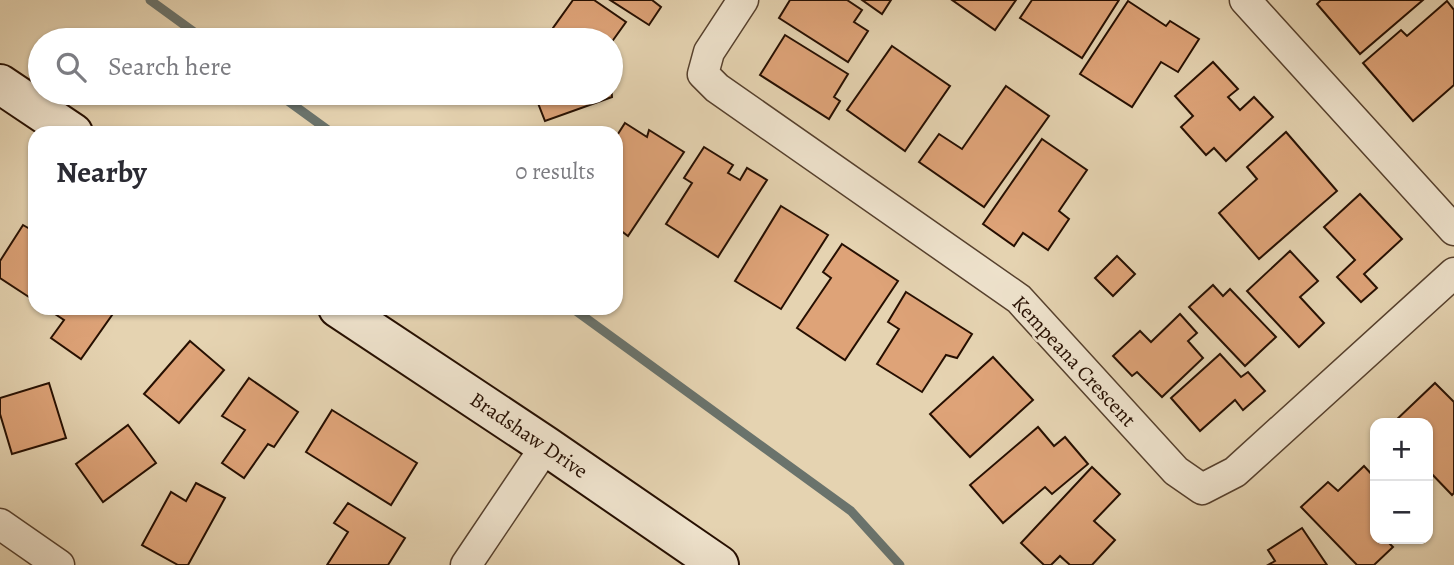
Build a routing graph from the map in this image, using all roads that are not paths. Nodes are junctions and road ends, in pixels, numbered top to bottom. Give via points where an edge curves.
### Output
1 (743, 0) edge
2 (1245, 0) edge
3 (0, 84) edge
4 (28, 103) edge
5 (32, 105) edge
6 (63, 126) edge
7 (1454, 230) edge
8 (1454, 273) edge
9 (349, 315) edge
10 (546, 446) junction
11 (0, 524) edge
12 (58, 565) edge
13 (466, 565) edge
14 (719, 565) edge

1 - 8 street, Kempeana Crescent via 709,52 703,74 1019,299 1176,471 1202,489 1235,472
2 - 7 street
3 - 4 street
5 - 6 street
9 - 10 street, Bradshaw Drive
10 - 13 street
10 - 14 street, Bradshaw Drive
11 - 12 street

